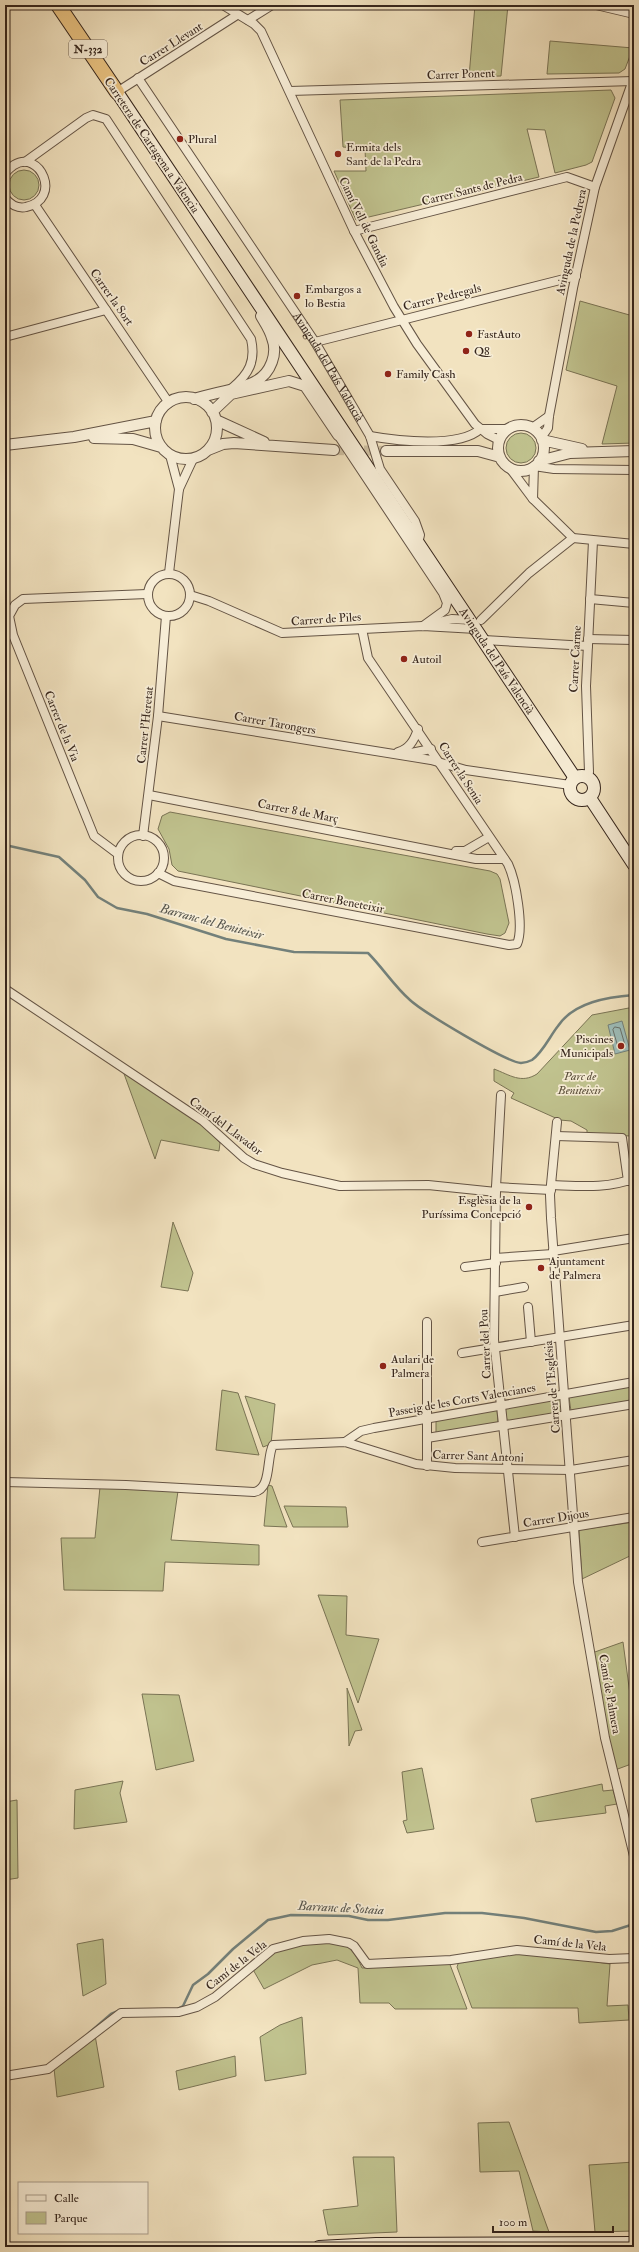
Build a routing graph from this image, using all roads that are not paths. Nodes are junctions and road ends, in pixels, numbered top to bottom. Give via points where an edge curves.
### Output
1 (58, 5) edge
2 (223, 5) edge
3 (272, 5) edge
4 (596, 5) edge
5 (634, 14) edge
6 (238, 15) junction
7 (248, 20) junction
8 (138, 78) junction
9 (633, 79) edge
10 (290, 91) junction
11 (117, 92) junction
12 (25, 162) junction
13 (5, 174) edge
14 (595, 187) junction
15 (5, 198) edge
16 (35, 205) junction
17 (206, 226) junction
18 (354, 231) junction
19 (576, 276) junction
20 (106, 310) junction
21 (401, 320) junction
22 (5, 337) edge
23 (315, 342) junction
24 (232, 388) junction
25 (194, 399) junction
26 (169, 403) junction
27 (214, 416) junction
28 (549, 416) junction
29 (156, 421) junction
30 (480, 428) junction
31 (532, 428) junction
32 (508, 429) junction
33 (343, 436) junction
34 (370, 436) junction
35 (74, 437) junction
36 (542, 439) junction
37 (499, 441) junction
38 (5, 445) edge
39 (161, 447) junction
40 (279, 447) junction
41 (208, 450) junction
42 (334, 450) tunnel mouth
43 (386, 450) tunnel mouth
44 (478, 451) junction
45 (596, 451) junction
46 (634, 451) edge
47 (170, 455) junction
48 (500, 457) junction
49 (193, 458) junction
50 (364, 461) junction
51 (537, 464) junction
52 (509, 467) junction
53 (634, 470) edge
54 (364, 473) junction
55 (178, 489) junction
56 (533, 499) junction
57 (573, 538) junction
58 (593, 541) junction
59 (418, 544) junction
60 (634, 544) edge
61 (169, 573) junction
62 (147, 594) junction
63 (190, 595) junction
64 (590, 599) junction
65 (634, 603) edge
66 (166, 616) junction
67 (476, 623) junction
68 (423, 626) junction
69 (362, 629) junction
70 (484, 640) junction
71 (634, 640) edge
72 (588, 643) junction
73 (158, 716) junction
74 (418, 729) junction
75 (431, 749) junction
76 (387, 754) junction
77 (441, 764) junction
78 (588, 778) junction
79 (572, 781) junction
80 (149, 795) junction
81 (590, 798) junction
82 (143, 836) junction
83 (489, 837) junction
84 (630, 850) edge
85 (443, 851) junction
86 (118, 854) junction
87 (504, 859) junction
88 (634, 865) edge
89 (158, 873) junction
90 (520, 937) joint
91 (5, 989) edge
92 (501, 1096) dead end
93 (557, 1122) dead end
94 (556, 1136) junction
95 (631, 1179) edge
96 (552, 1188) junction
97 (496, 1190) junction
98 (634, 1238) edge
99 (553, 1253) junction
100 (495, 1261) junction
101 (465, 1266) dead end
102 (524, 1287) dead end
103 (495, 1292) junction
104 (528, 1307) dead end
105 (427, 1322) dead end
106 (634, 1325) edge
107 (560, 1338) junction
108 (531, 1342) junction
109 (495, 1348) junction
110 (462, 1353) dead end
111 (634, 1382) edge
112 (564, 1394) junction
113 (634, 1404) edge
114 (501, 1405) junction
115 (567, 1415) junction
116 (427, 1418) junction
117 (503, 1425) junction
118 (427, 1438) junction
119 (345, 1442) junction
120 (634, 1460) edge
121 (427, 1466) junction
122 (507, 1469) junction
123 (571, 1470) junction
124 (5, 1482) edge
125 (634, 1518) edge
126 (575, 1528) junction
127 (515, 1537) junction
128 (482, 1542) dead end
129 (578, 1582) joint
130 (634, 1856) edge
131 (634, 1958) edge
132 (5, 2076) edge
133 (634, 2242) edge
134 (319, 2247) edge

1 - 11 highway, Carretera de Cartagena a Valencia / N-332
2 - 6 street, Camí Vell de Gandia
3 - 7 street
4 - 5 street
6 - 7 street, Camí Vell de Gandia
6 - 8 street, Carrer Llevant
7 - 10 street, Camí Vell de Gandia via 261,31
8 - 11 street, Carrer Llevant
8 - 23 street, Avinguda del País Valencià
9 - 10 street, Carrer Ponent
9 - 14 street, Avinguda de la Pedrera
10 - 18 street, Camí Vell de Gandia
11 - 17 main road, Carretera de Cartagena a Valencia
12 - 13 street via 16,164
12 - 16 street via 42,172 46,183 42,198
12 - 24 street via 86,118 93,115 106,119 251,339 254,350 251,367
14 - 18 street, Carrer Sants de Pedra via 567,177
14 - 19 street, Avinguda de la Pedrera
15 - 16 street via 17,207
16 - 20 street, Carrer la Sort
17 - 24 street via 211,241 260,315 274,346 272,361 264,374 257,381
17 - 33 main road, Avinguda del País Valencià
18 - 21 street, Camí Vell de Gandia
19 - 21 street, Carrer Pedregals
19 - 28 street, Avinguda de la Pedrera
20 - 22 street
20 - 26 street, Carrer la Sort
21 - 23 street, Carrer Pedregals
21 - 30 street, Camí Vell de Gandia via 448,389
23 - 34 street, Avinguda del País Valencià
24 - 25 street
25 - 26 street via 181,398
25 - 27 street via 205,404
26 - 29 street
27 - 33 street via 231,394 289,380 305,386
27 - 40 street via 247,436
27 - 41 street via 216,436
28 - 31 street
28 - 36 street, Avinguda de la Pedrera via 548,428
29 - 35 street
29 - 39 street via 156,434
30 - 32 street
30 - 34 street via 472,435 455,439 387,440
30 - 37 street, Camí Vell de Gandia
31 - 32 street via 520,425
31 - 36 street
32 - 37 street
33 - 50 main road, Avinguda del País Valencià
33 - 54 street, Avinguda del País Valencià
34 - 59 street, Avinguda del País Valencià via 380,469 415,522 420,535
35 - 38 street
35 - 39 street via 133,439
36 - 45 street
36 - 51 street via 543,451
37 - 44 street
37 - 48 street
39 - 47 street
40 - 41 street via 234,443
40 - 42 street
41 - 49 street
43 - 44 street
44 - 48 street
45 - 46 street
45 - 51 street via 570,453
47 - 49 street via 181,459
47 - 55 street
48 - 52 street
49 - 55 street
50 - 54 street
50 - 59 main road, Avinguda del País Valencià
51 - 52 street via 521,470
51 - 53 street via 554,469
51 - 56 street
52 - 56 street
54 - 68 street, Avinguda del País Valencià via 446,599 445,610
55 - 61 street
56 - 57 street
57 - 58 street
57 - 67 street via 570,543 529,573
58 - 60 street
58 - 64 street, Carrer Carme
59 - 67 main road, Avinguda del País Valencià
61 - 62 street via 152,582
61 - 63 street via 184,580
62 - 66 street via 152,608
62 - 86 street, Carrer de la Via via 23,599 15,605 9,616 13,636 94,836
63 - 66 street via 185,609 179,614
63 - 69 street, Carrer de Piles via 282,633
64 - 65 street
64 - 72 street, Carrer Carme
66 - 73 street, Carrer l'Heretat
67 - 68 street, Carrer de Piles via 452,620
67 - 70 main road, Avinguda del País Valencià
68 - 69 street, Carrer de Piles
69 - 74 street, Carrer la Senia via 368,658
70 - 72 street
70 - 79 main road, Avinguda del País Valencià
71 - 72 street
72 - 78 street, Carrer Carme via 585,699
73 - 76 street, Carrer Tarongers
73 - 80 street, Carrer l'Heretat
74 - 75 street, Carrer la Senia
74 - 76 street, Carrer Tarongers via 406,750
75 - 76 street, Carrer Tarongers via 412,754
75 - 77 street, Carrer la Senia
76 - 77 street, Carrer Tarongers via 431,760
77 - 79 street, Carrer Tarongers via 466,770
77 - 83 street, Carrer la Senia
78 - 79 main road via 581,776
78 - 81 main road via 594,787
79 - 81 main road via 570,793 576,799
80 - 82 street, Carrer l'Heretat
80 - 85 street, Carrer 8 de Març
81 - 84 main road
82 - 86 street via 130,838
82 - 89 street via 150,838 160,847 164,860
83 - 85 street, Carrer 8 de Març via 465,851
83 - 87 street, Carrer la Senia
84 - 88 main road
85 - 87 street, Carrer 8 de Març via 476,858
86 - 89 street via 123,873 134,880 147,880
87 - 90 street, Carrer la Senia via 514,884
89 - 90 street, Carrer Beneteixir via 174,881 509,945 517,944
91 - 97 street, Camí del Llavador via 203,1121 244,1158 264,1168 340,1186 428,1185
92 - 97 street, Carrer del Pou
93 - 94 street, Carrer de l'Església
94 - 95 street via 622,1138
94 - 96 street, Carrer de l'Església
95 - 96 street, Camí del Llavador via 596,1186
96 - 97 street, Camí del Llavador
96 - 99 street, Carrer de l'Església
97 - 100 street, Carrer del Pou
98 - 99 street
99 - 100 street
99 - 107 street, Carrer de l'Església
100 - 101 street
100 - 103 street, Carrer del Pou
102 - 103 street, Carrer del Pou
103 - 109 street, Carrer del Pou
104 - 108 street
105 - 116 street
106 - 107 street
107 - 108 street
107 - 112 street, Carrer de l'Església
108 - 109 street
109 - 110 street
109 - 114 street, Carrer del Pou
111 - 112 street, Passeig de les Corts Valencianes
112 - 114 street, Passeig de les Corts Valencianes
112 - 115 street, Carrer de l'Església
113 - 115 street
114 - 116 street, Passeig de les Corts Valencianes
114 - 117 street, Carrer del Pou
115 - 117 street
115 - 123 street, Carrer de l'Església
116 - 118 street
116 - 119 street, Passeig de les Corts Valencianes via 367,1429
117 - 118 street
117 - 122 street, Carrer del Pou
118 - 121 street
119 - 121 street, Carrer Sant Antoni
119 - 124 street, Carrer Sant Antoni via 273,1444 269,1452 264,1486 254,1492
120 - 123 street, Carrer Sant Antoni
121 - 122 street, Carrer Sant Antoni
122 - 123 street, Carrer Sant Antoni
122 - 127 street, Carrer del Pou
123 - 126 street, Carrer de l'Església
125 - 126 street, Carrer Dijous
126 - 127 street, Carrer Dijous
126 - 129 street, Carrer de l'Església
127 - 128 street, Carrer Dijous
129 - 130 street, Camí de Palmera via 605,1738
131 - 132 street, Camí de la Vela via 609,1959 516,1950 451,1960 367,1964 349,1943 329,1939 303,1941 273,1949 215,1997 197,2007 179,2012 121,2013 48,2069
133 - 134 main road via 376,2244

